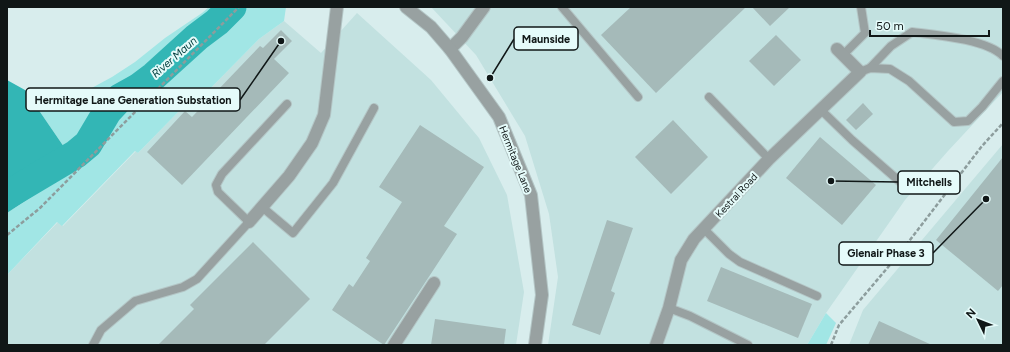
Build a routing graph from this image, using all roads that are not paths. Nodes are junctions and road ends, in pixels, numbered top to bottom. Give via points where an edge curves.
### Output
1 (337, 7) edge
2 (406, 7) edge
3 (484, 7) edge
4 (562, 7) edge
5 (861, 7) edge
6 (450, 49) junction
7 (840, 52) joint
8 (1003, 56) edge
9 (865, 70) junction
10 (1003, 81) edge
11 (638, 97) dead end
12 (709, 97) dead end
13 (287, 104) dead end
14 (374, 108) dead end
15 (820, 109) junction
16 (769, 160) junction
17 (906, 188) dead end
18 (262, 207) junction
19 (249, 222) junction
20 (704, 229) junction
21 (434, 284) dead end
22 (817, 296) dead end
23 (669, 308) junction
24 (93, 345) edge
25 (394, 345) edge
26 (535, 345) edge
27 (656, 345) edge
28 (748, 345) edge

1 - 18 street via 324,115 312,143 289,176
2 - 6 street, Hermitage Lane via 431,27
3 - 6 street via 462,38
4 - 11 lane
5 - 7 lane via 865,33
6 - 26 street, Hermitage Lane via 500,117 531,195 542,295
7 - 9 street
8 - 9 lane via 983,44 912,32 891,46
9 - 10 lane via 890,69 909,81 954,122 968,121
9 - 15 street, Kestral Road
12 - 16 lane
13 - 19 lane via 222,174 216,185 218,192
14 - 18 lane via 333,183 293,232
15 - 16 street, Kestral Road
15 - 17 lane
16 - 20 street, Kestral Road
18 - 19 street
19 - 24 lane via 197,279 183,288 134,301 101,330
20 - 22 lane via 740,262
20 - 23 street, Kestral Road via 694,239 681,260
21 - 25 street
23 - 27 street, Kestral Road
23 - 28 lane

